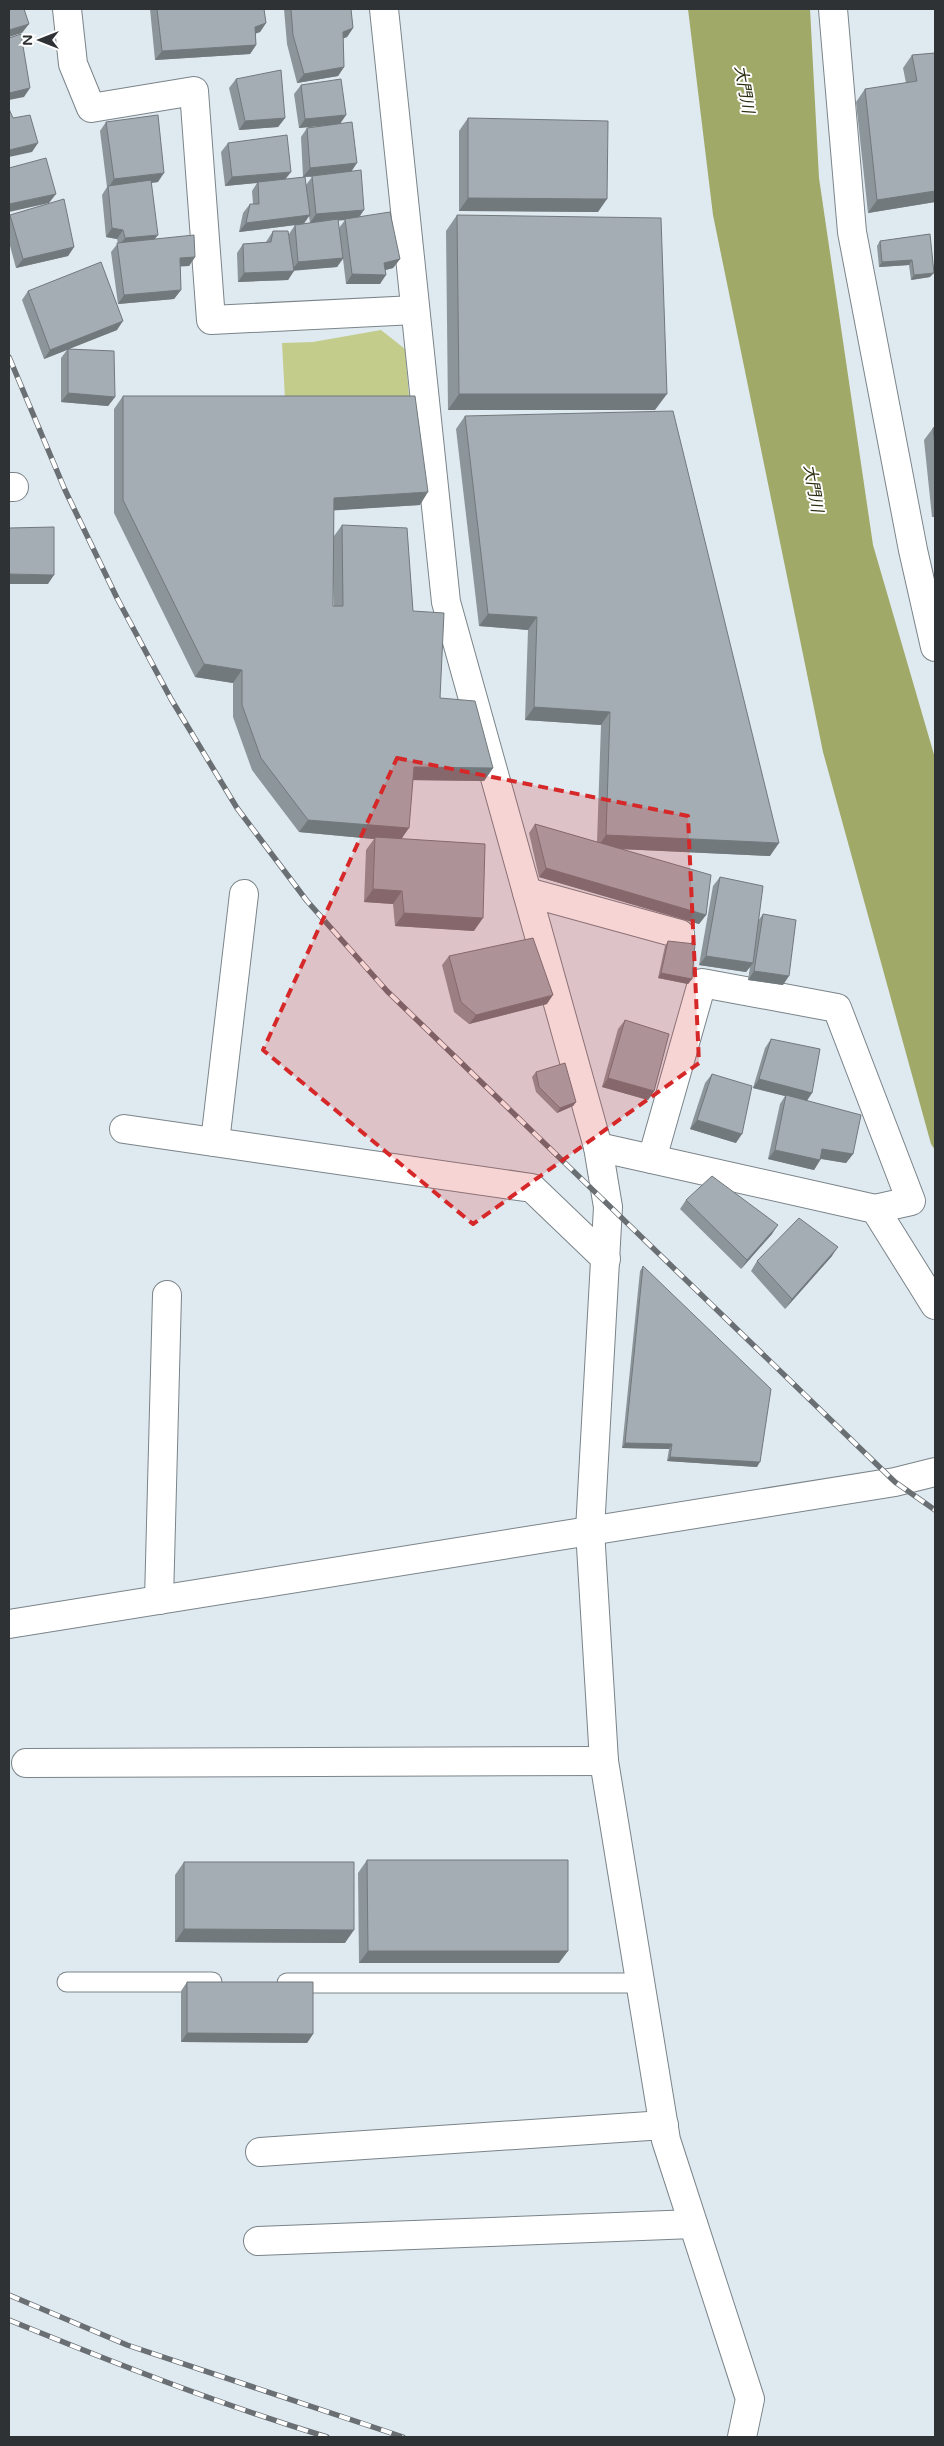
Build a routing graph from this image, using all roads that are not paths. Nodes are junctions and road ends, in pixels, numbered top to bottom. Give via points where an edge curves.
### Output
1 (67, 9) edge
2 (384, 9) edge
3 (832, 9) edge
4 (416, 310) junction
5 (924, 548) edge
6 (935, 647) edge
7 (527, 892) junction
8 (244, 894) dead end
9 (680, 934) dead end
10 (124, 1129) dead end
11 (215, 1142) junction
12 (598, 1147) junction
13 (652, 1159) junction
14 (875, 1209) junction
15 (606, 1259) junction
16 (168, 1295) dead end
17 (935, 1305) edge
18 (935, 1472) edge
19 (590, 1530) junction
20 (159, 1600) junction
21 (9, 1624) edge
22 (604, 1761) junction
23 (26, 1763) dead end
24 (67, 1982) dead end
25 (226, 1982) edge
26 (265, 1982) edge
27 (641, 1983) junction
28 (664, 2125) junction
29 (260, 2152) dead end
30 (693, 2224) junction
31 (258, 2241) dead end
32 (742, 2437) edge

1 - 4 street via 73,64 91,108 194,91 211,320
2 - 4 street
3 - 5 street via 852,232
4 - 7 street via 446,602
5 - 6 street
7 - 9 street
7 - 12 street
8 - 11 street
10 - 11 street
11 - 15 street via 532,1188
12 - 13 street
12 - 15 street via 608,1208
13 - 14 street
13 - 14 street via 702,983 837,1008 911,1201
14 - 17 street
15 - 19 street
16 - 20 street
18 - 19 street via 896,1482
19 - 20 street
19 - 22 street
20 - 21 street
22 - 23 street
22 - 27 street
24 - 25 lane
26 - 27 lane
27 - 28 street
28 - 29 street
28 - 30 street
30 - 31 street
30 - 32 street via 750,2399

